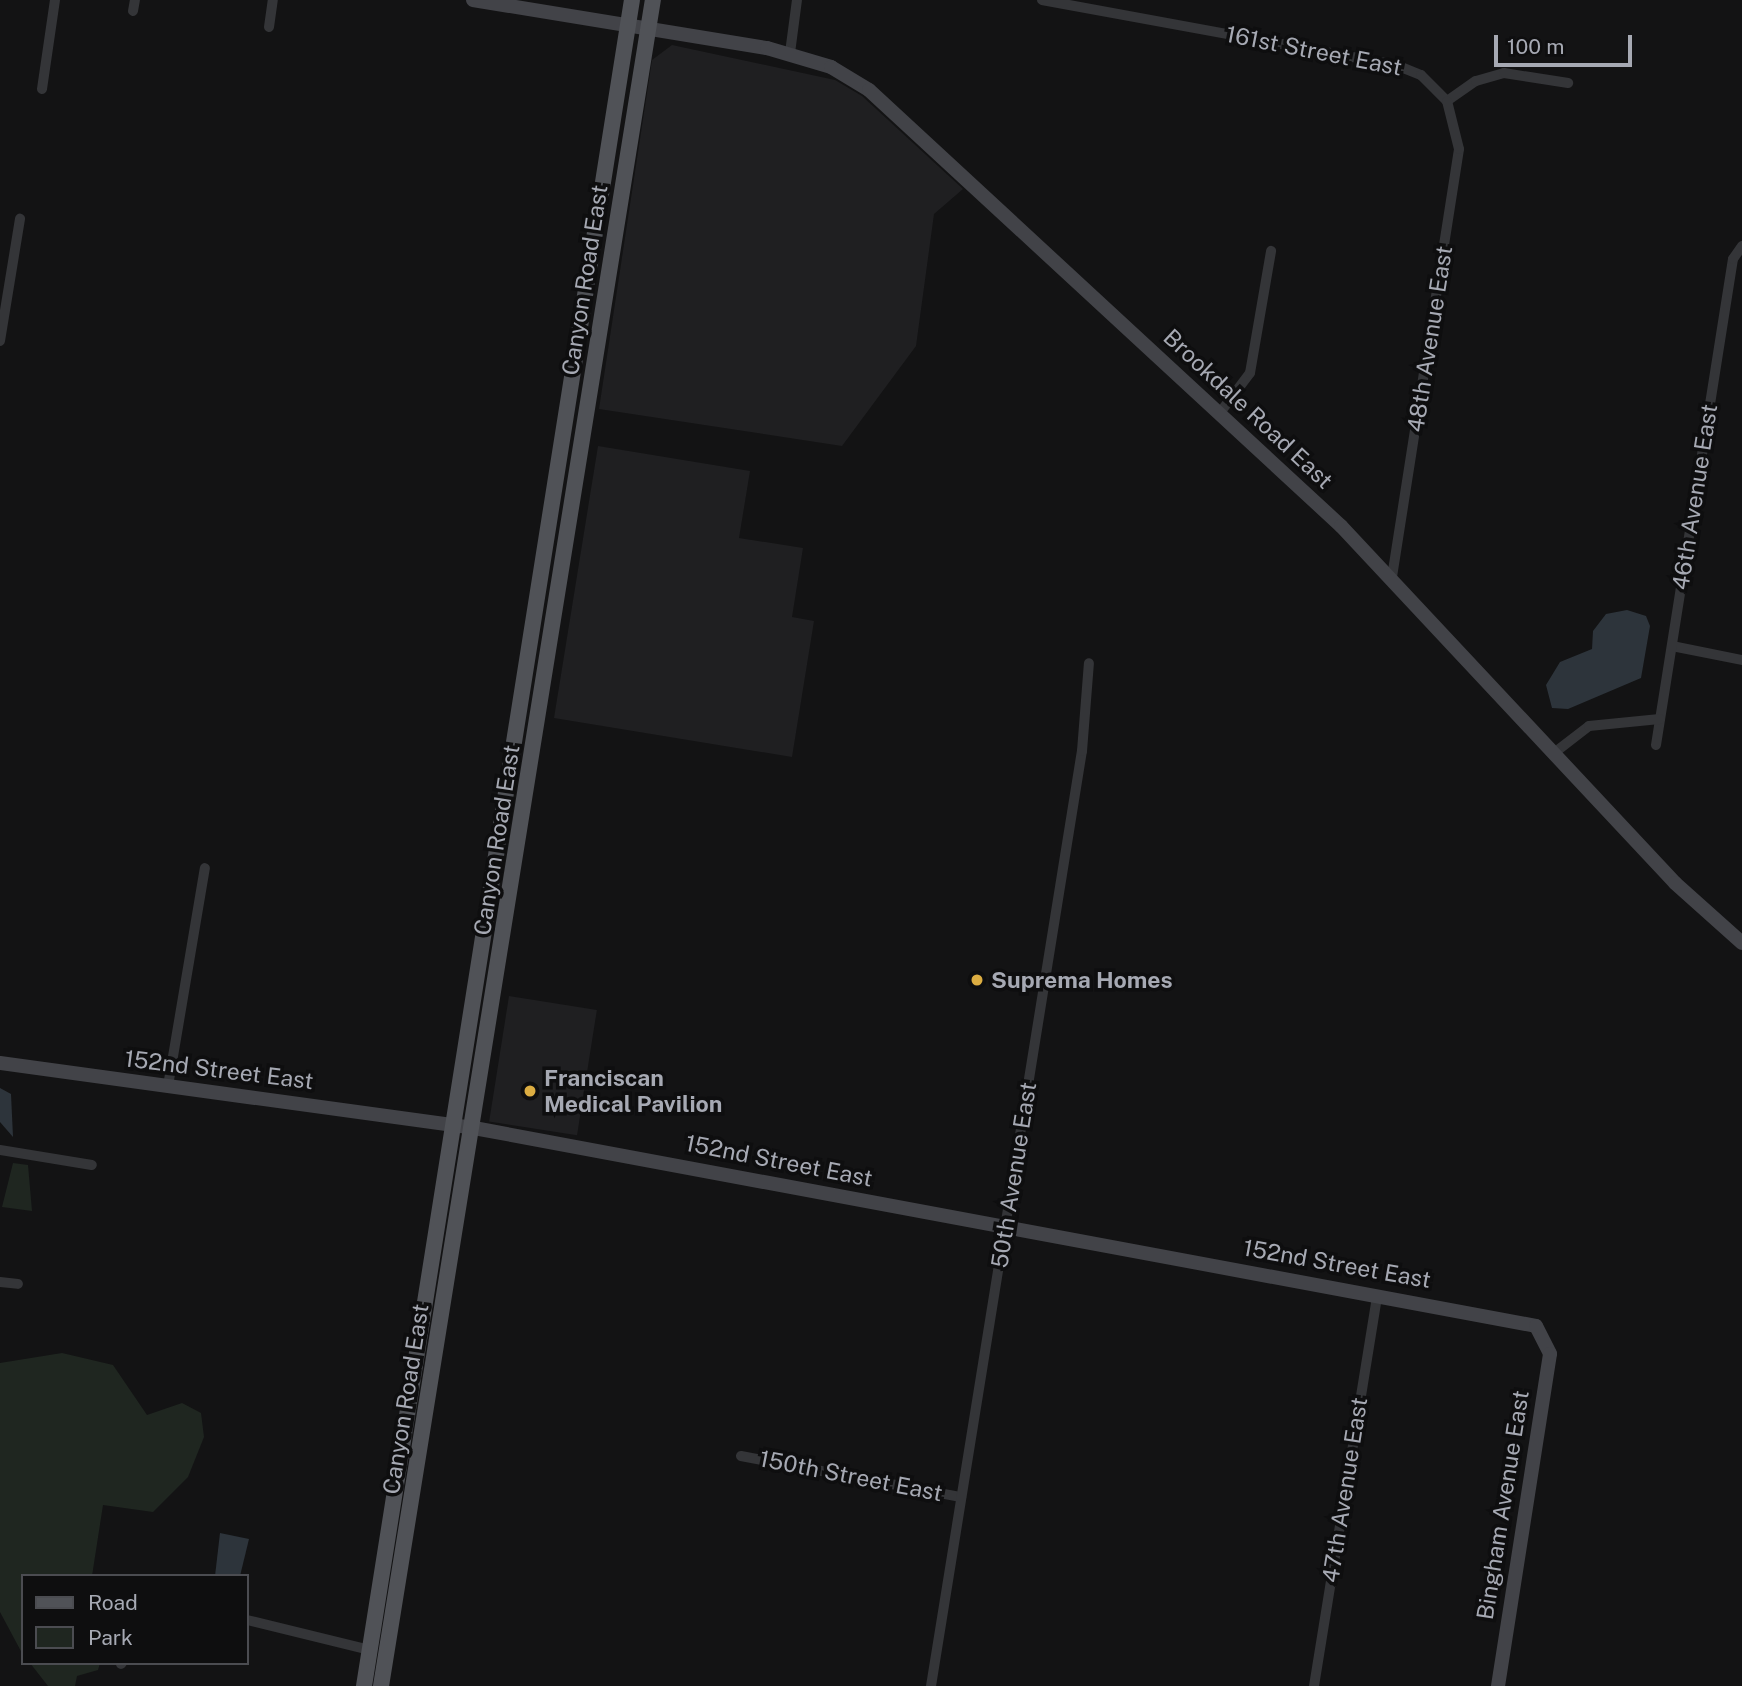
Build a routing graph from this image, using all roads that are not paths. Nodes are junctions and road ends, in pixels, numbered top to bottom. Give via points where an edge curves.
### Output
1 (55, 0) edge
2 (273, 0) edge
3 (472, 0) edge
4 (632, 0) edge
5 (653, 0) edge
6 (797, 0) edge
7 (1042, 0) edge
8 (628, 23) junction
9 (648, 26) junction
10 (269, 27) dead end
11 (790, 53) junction
12 (1568, 83) dead end
13 (42, 89) dead end
14 (1447, 101) junction
15 (20, 219) dead end
16 (1740, 249) edge
17 (1271, 251) dead end
18 (4, 300) edge
19 (0, 341) edge
20 (1219, 414) junction
21 (1392, 577) junction
22 (1672, 646) junction
23 (1742, 660) edge
24 (1089, 663) dead end
25 (1660, 719) junction
26 (1656, 744) dead end
27 (1554, 753) junction
28 (205, 868) dead end
29 (1742, 943) edge
30 (0, 1063) edge
31 (168, 1086) junction
32 (457, 1125) junction
33 (474, 1128) junction
34 (0, 1150) edge
35 (92, 1165) dead end
36 (1006, 1226) junction
37 (0, 1282) edge
38 (18, 1284) dead end
39 (1377, 1294) junction
40 (1544, 1332) joint
41 (741, 1456) dead end
42 (961, 1497) junction
43 (384, 1564) junction
44 (248, 1620) edge
45 (391, 1631) junction
46 (370, 1650) junction
47 (364, 1686) edge
48 (381, 1686) edge
49 (931, 1686) edge
50 (1314, 1686) edge
51 (1497, 1686) edge

1 - 13 street
2 - 10 street
3 - 8 street, Brookdale Road East
4 - 8 main road, Canyon Road East
5 - 9 main road, Canyon Road East
6 - 11 street
7 - 14 street, 161st Street East via 1396,65 1421,75
8 - 9 street, Brookdale Road East
8 - 32 main road, Canyon Road East
9 - 11 street, Brookdale Road East
9 - 33 main road, Canyon Road East
11 - 20 street, Brookdale Road East via 831,66 869,90
12 - 14 street via 1504,73 1476,81
14 - 21 street, 48th Avenue East via 1459,149
15 - 18 street
16 - 22 street, 46th Avenue East
17 - 20 street via 1250,373
18 - 19 street
20 - 21 street, Brookdale Road East
21 - 27 street, Brookdale Road East
22 - 23 street
22 - 25 street, 46th Avenue East
24 - 36 street, 50th Avenue East via 1082,751
25 - 26 street, 46th Avenue East
25 - 27 street via 1589,726
27 - 29 street, Brookdale Road East via 1698,907
28 - 31 street
30 - 31 street, 152nd Street East
31 - 32 street, 152nd Street East
32 - 33 street, 152nd Street East
32 - 43 main road, Canyon Road East
33 - 36 street, 152nd Street East
33 - 45 main road, Canyon Road East
34 - 35 street
36 - 39 street, 152nd Street East
36 - 42 street, 50th Avenue East
37 - 38 street
39 - 40 street, 152nd Street East via 1528,1322
39 - 50 street, 47th Avenue East
40 - 51 street, Bingham Avenue East via 1549,1365
41 - 42 street, 150th Street East
42 - 49 street, 50th Avenue East
43 - 45 main road via 390,1567
43 - 46 main road, Canyon Road East
44 - 46 street
45 - 48 main road, Canyon Road East
46 - 47 main road, Canyon Road East

